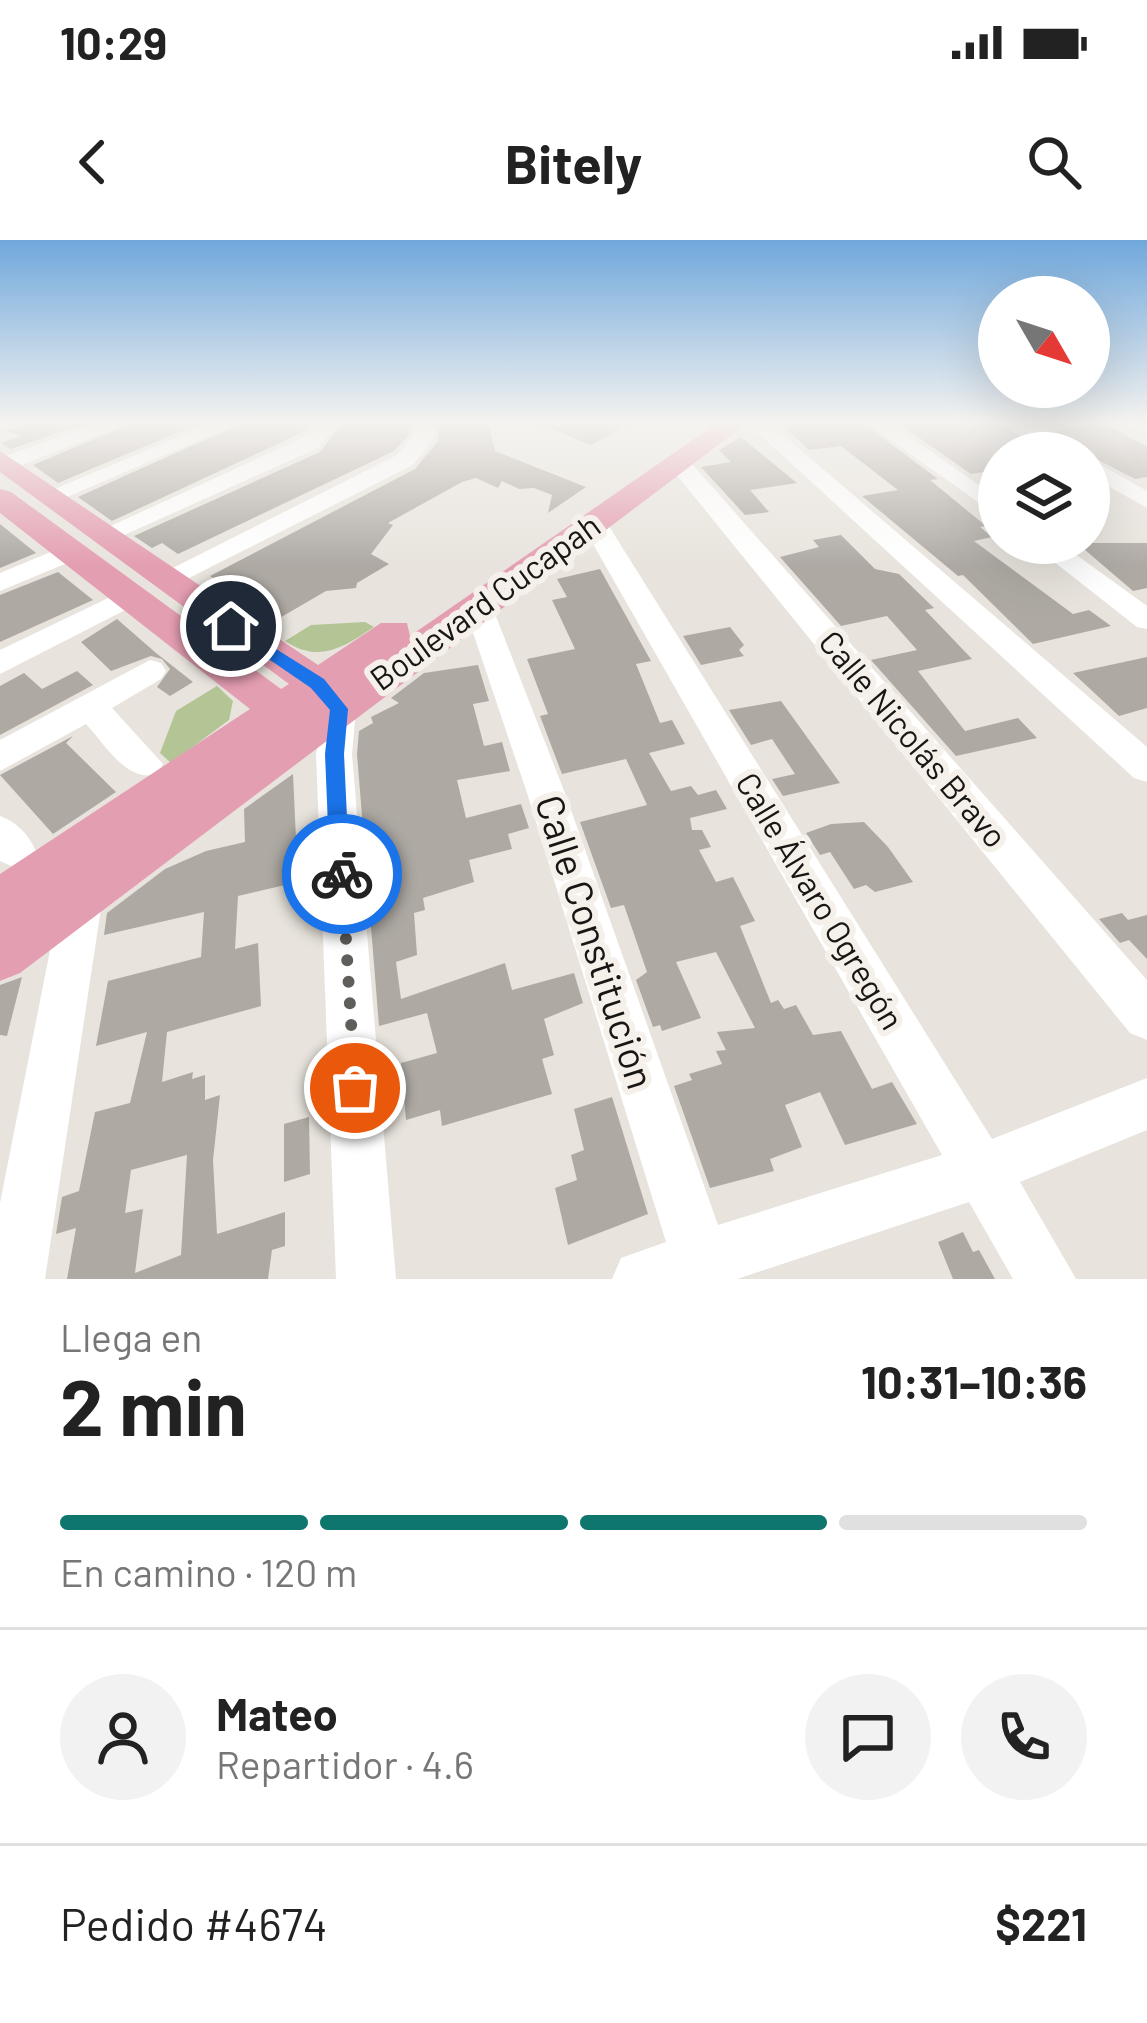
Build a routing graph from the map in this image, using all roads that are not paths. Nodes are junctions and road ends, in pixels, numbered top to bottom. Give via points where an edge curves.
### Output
1 (46, 469) edge
2 (80, 469) edge
3 (249, 469) edge
4 (386, 469) edge
5 (652, 469) edge
6 (721, 469) edge
7 (809, 469) edge
8 (942, 469) edge
9 (1110, 478) edge
10 (12, 491) edge
11 (978, 495) edge
12 (1147, 501) edge
13 (574, 522) junction
14 (104, 535) junction
15 (70, 552) junction
16 (1071, 564) edge
17 (165, 579) junction
18 (0, 583) edge
19 (493, 595) junction
20 (129, 597) junction
21 (1147, 620) edge
22 (0, 663) edge
23 (150, 671) dead end
24 (89, 706) junction
25 (315, 718) junction
26 (0, 757) edge
27 (146, 764) dead end
28 (1147, 768) edge
29 (82, 895) junction
30 (0, 904) edge
31 (0, 954) edge
32 (1147, 1016) edge
33 (1147, 1104) edge
34 (982, 1170) junction
35 (704, 1269) edge
36 (15, 1279) edge
37 (366, 1279) edge
38 (642, 1279) edge
39 (1046, 1279) edge

1 - 10 street
2 - 10 street
3 - 14 street
4 - 17 street
5 - 13 main road, Boulevard Cucapah
6 - 32 street, Calle Nicolás Bravo
7 - 28 street
8 - 11 street
9 - 12 street
10 - 14 main road
10 - 15 main road
13 - 19 main road, Boulevard Cucapah
13 - 25 main road, Boulevard Cucapah
13 - 34 street, Calle Álvaro Ogregón
14 - 17 main road
15 - 18 street
15 - 20 main road
16 - 21 street
17 - 25 main road
19 - 25 main road, Boulevard Cucapah
19 - 35 street, Calle Constitución via 555,818
20 - 22 street
20 - 25 main road
23 - 24 street
24 - 26 street
24 - 27 street
25 - 29 main road, Boulevard Cucapah
25 - 30 main road, Boulevard Cucapah
25 - 37 street
29 - 31 main road, Boulevard Cucapah
29 - 36 street
33 - 34 street
34 - 35 street
34 - 39 street, Calle Álvaro Ogregón
35 - 38 street

